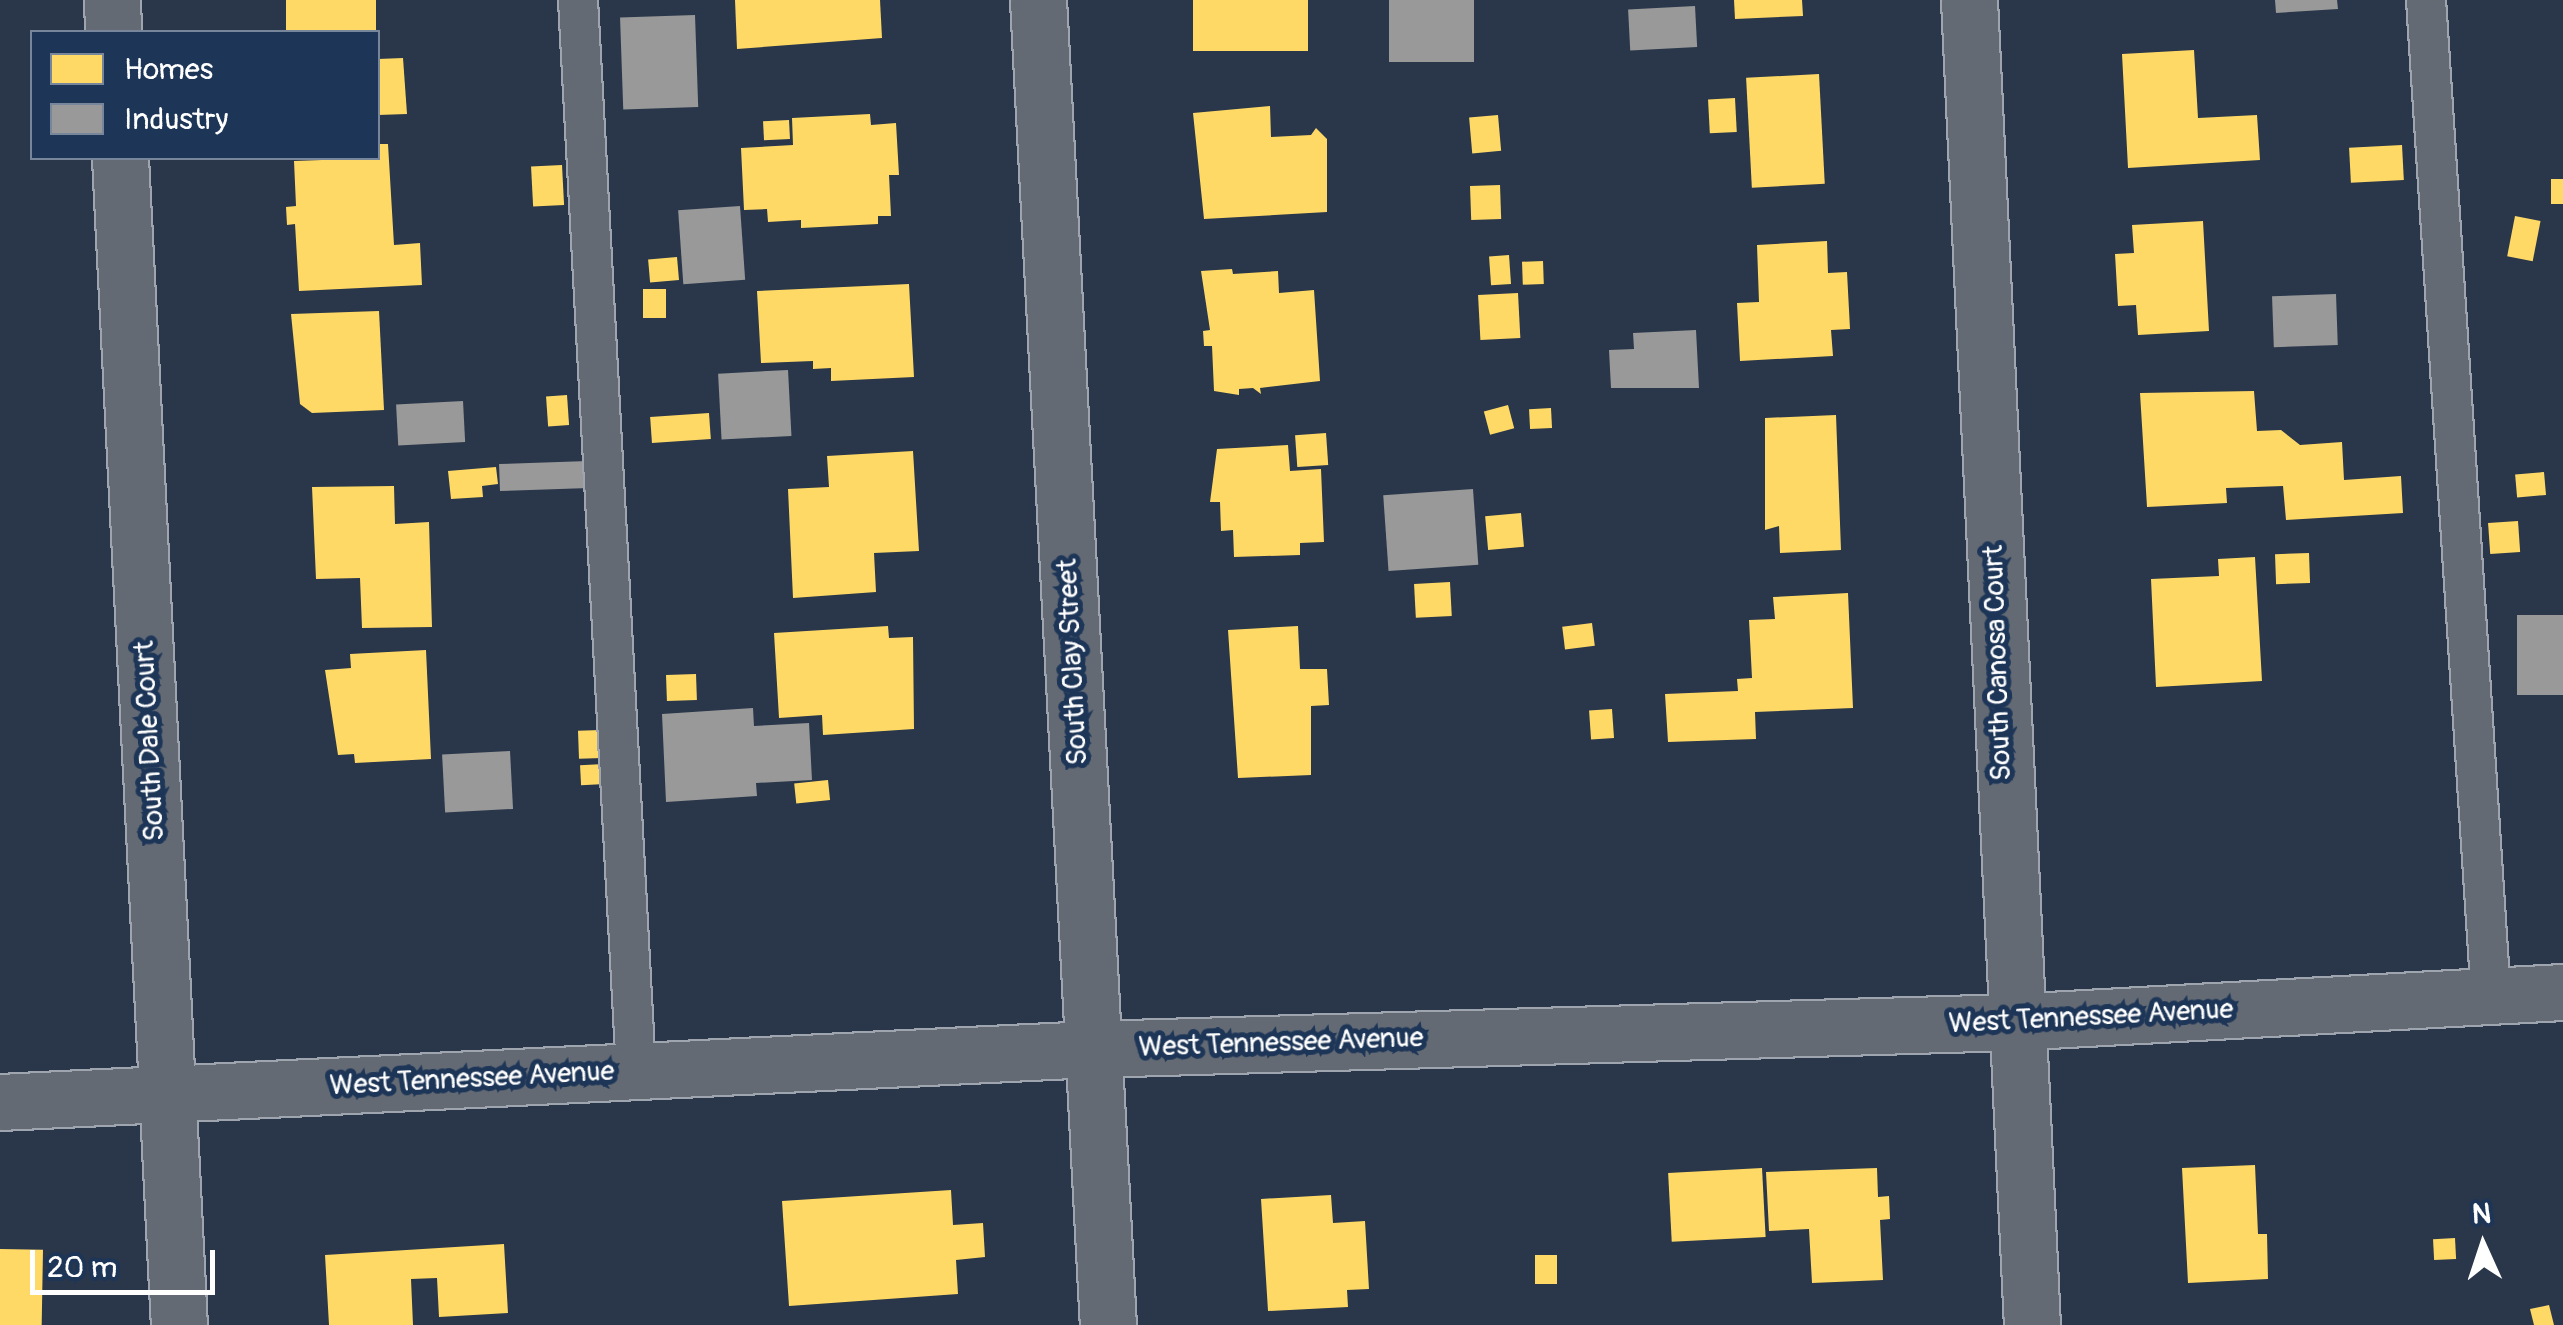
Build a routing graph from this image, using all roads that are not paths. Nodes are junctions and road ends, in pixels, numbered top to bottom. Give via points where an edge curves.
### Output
1 (112, 0) edge
2 (578, 0) edge
3 (1038, 0) edge
4 (1969, 0) edge
5 (2426, 0) edge
6 (114, 30) edge
7 (120, 160) edge
8 (2563, 992) edge
9 (2491, 996) junction
10 (2012, 1022) junction
11 (1093, 1049) junction
12 (636, 1072) junction
13 (168, 1094) junction
14 (0, 1102) edge
15 (179, 1325) edge
16 (1108, 1325) edge
17 (2032, 1325) edge

1 - 6 street
2 - 12 lane
3 - 11 street, South Clay Street
4 - 10 street, South Canosa Court
5 - 9 lane
7 - 13 street, South Dale Court
8 - 9 street, West Tennessee Avenue
9 - 10 street, West Tennessee Avenue
10 - 11 street, West Tennessee Avenue
10 - 17 street, South Canosa Court
11 - 12 street, West Tennessee Avenue
11 - 16 street, South Clay Street
12 - 13 street, West Tennessee Avenue
13 - 14 street, West Tennessee Avenue
13 - 15 street, South Dale Court

